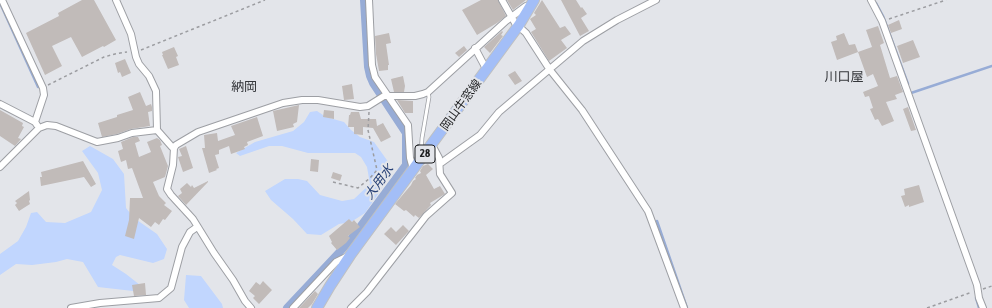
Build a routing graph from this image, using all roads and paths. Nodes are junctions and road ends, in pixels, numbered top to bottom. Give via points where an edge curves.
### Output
1 (2, 0) edge
2 (116, 0) edge
3 (265, 0) edge
4 (369, 0) edge
5 (502, 0) edge
6 (656, 0) edge
7 (871, 0) edge
8 (946, 0) edge
9 (533, 3) edge
10 (512, 17) junction
11 (886, 20) dead end
12 (519, 25) junction
13 (474, 48) junction
14 (135, 52) junction
15 (488, 68) junction
16 (550, 70) junction
17 (43, 88) junction
18 (428, 92) junction
19 (383, 96) junction
20 (0, 104) edge
21 (368, 106) junction
22 (35, 122) junction
23 (39, 128) junction
24 (157, 130) junction
25 (432, 144) junction
26 (174, 148) junction
27 (423, 157) junction
28 (440, 163) junction
29 (0, 167) edge
30 (413, 169) junction
31 (333, 182) dead end
32 (197, 228) junction
33 (351, 254) junction
34 (978, 290) junction
35 (71, 308) edge
36 (251, 308) edge
37 (293, 308) edge
38 (317, 308) edge
39 (351, 308) edge
40 (684, 308) edge
41 (927, 308) edge
42 (983, 308) edge

1 - 17 street
2 - 14 street via 131,34
3 - 14 path
4 - 19 street via 372,65
5 - 10 street
6 - 16 street via 617,20 583,42
7 - 34 street via 882,21
8 - 11 path
9 - 10 street
9 - 12 main road, 岡山牛窓線 / 28
10 - 12 street
10 - 13 street
12 - 15 main road, 岡山牛窓線 / 28
12 - 16 street
13 - 15 street
13 - 18 street
14 - 17 path via 104,58
14 - 24 street via 156,91
15 - 25 main road, 岡山牛窓線 / 28
16 - 28 street via 499,112 480,135
16 - 40 street via 582,110 648,211
17 - 22 street via 44,95
18 - 19 street via 415,96
18 - 27 lane via 422,138
19 - 21 street
19 - 30 street via 408,125
20 - 22 street
21 - 26 street via 310,100 283,103 198,132
21 - 31 path via 368,130 377,170 358,188
22 - 23 street
23 - 24 street via 47,125 56,126 97,142
23 - 29 street
24 - 26 street
25 - 27 main road, 岡山牛窓線 / 28
25 - 28 street
26 - 32 street via 167,189
27 - 30 main road, 岡山牛窓線 / 28
28 - 39 street via 440,174 452,193 426,216 367,292
30 - 33 main road, 岡山牛窓線 / 28
32 - 35 street via 190,232 182,247 171,288 159,298
32 - 36 street
33 - 37 street via 336,262
33 - 38 main road, 岡山牛窓線 / 28
34 - 41 path
34 - 42 street

